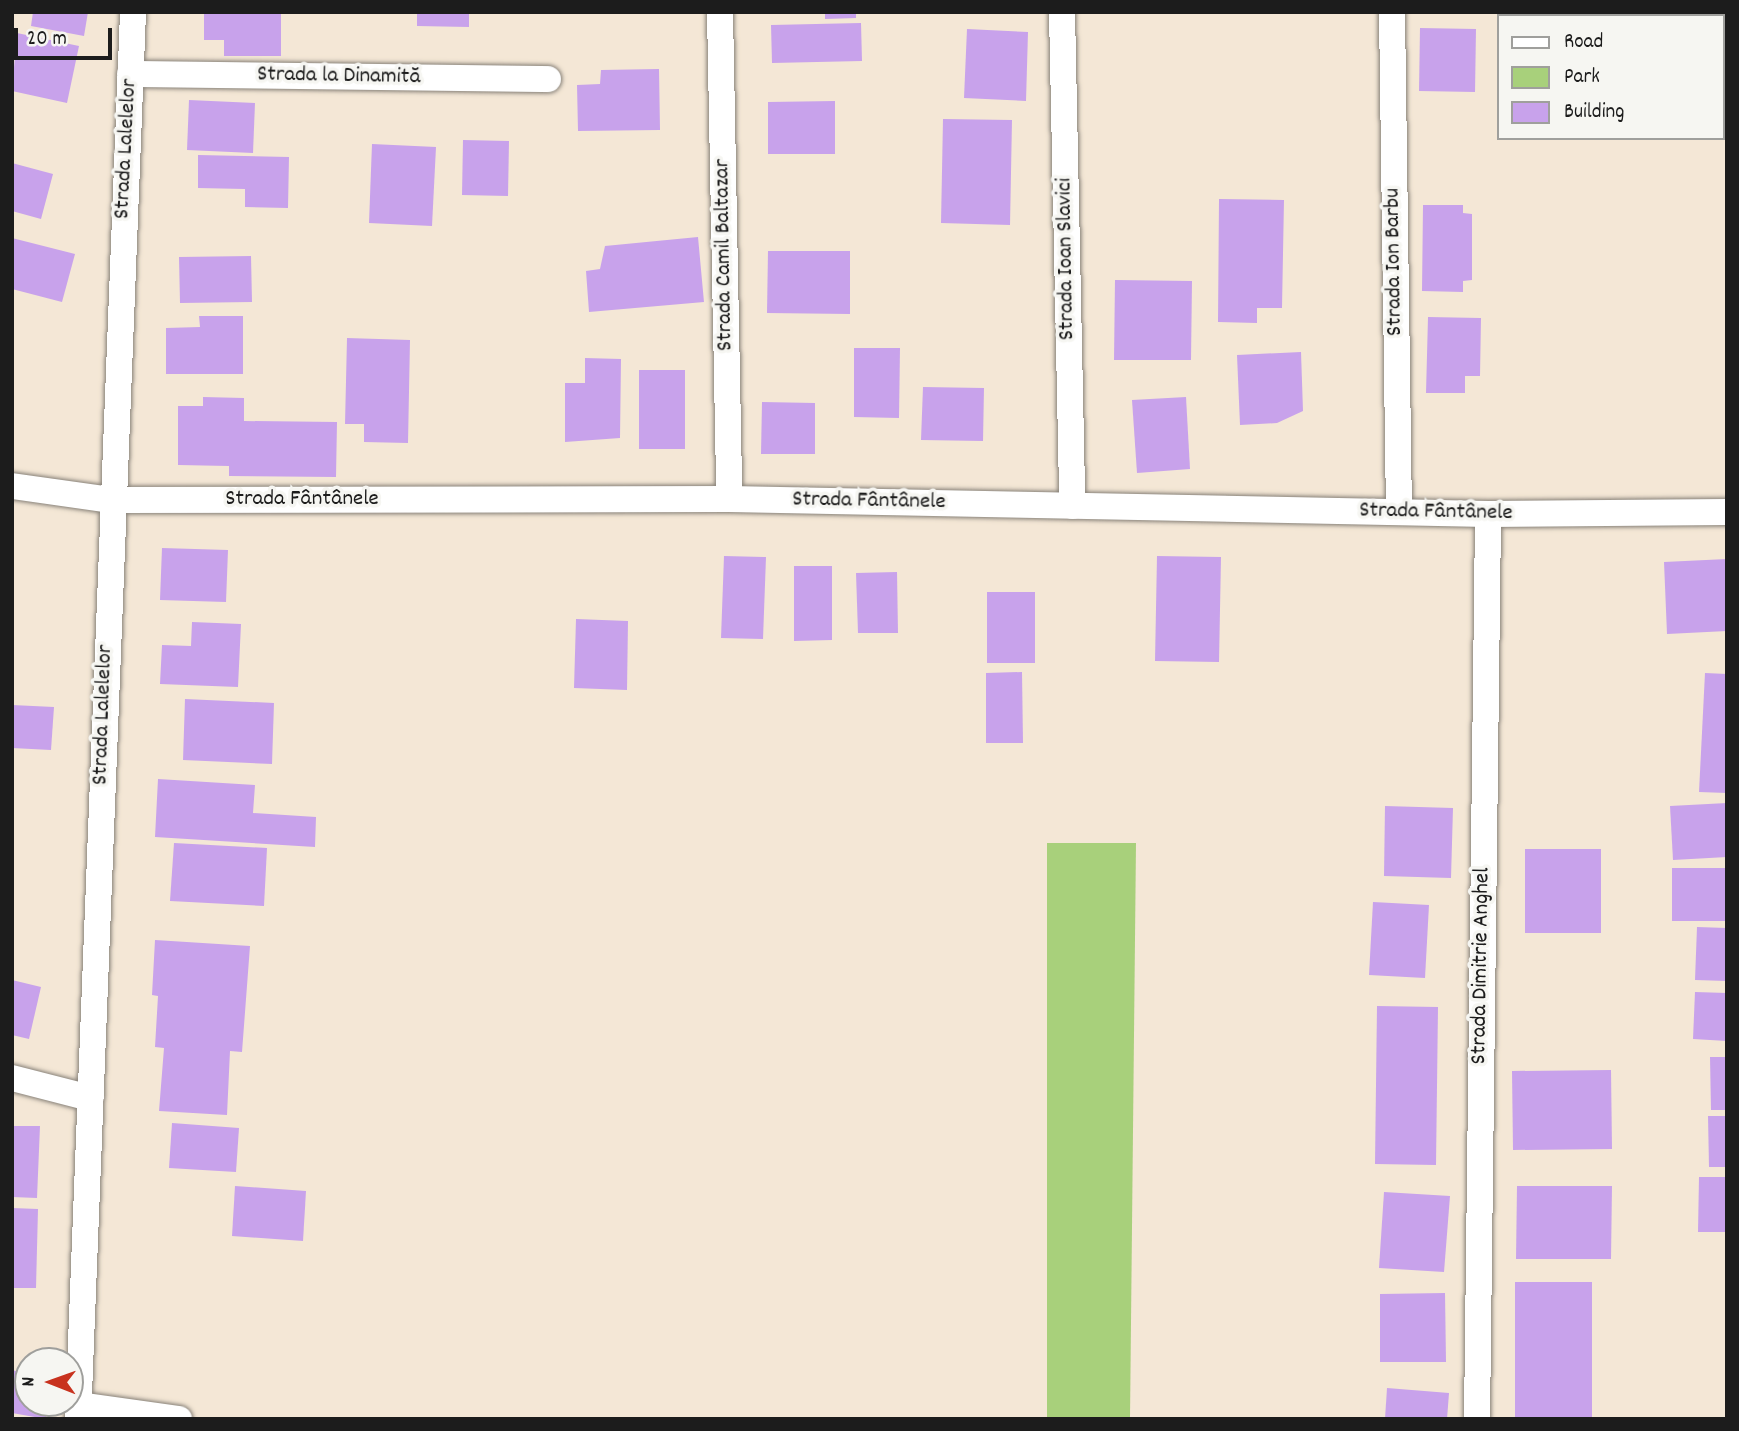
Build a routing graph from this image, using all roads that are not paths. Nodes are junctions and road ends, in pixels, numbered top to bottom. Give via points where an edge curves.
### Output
1 (133, 12) edge
2 (720, 12) edge
3 (1062, 12) edge
4 (1392, 12) edge
5 (131, 74) junction
6 (548, 79) dead end
7 (12, 486) edge
8 (729, 499) junction
9 (111, 500) junction
10 (1072, 506) junction
11 (1399, 512) junction
12 (1727, 512) edge
13 (1488, 514) junction
14 (12, 1077) edge
15 (90, 1098) junction
16 (80, 1347) edge
17 (84, 1412) edge
18 (179, 1419) edge
19 (1477, 1419) edge

1 - 5 street, Strada Lalelelor
2 - 8 street, Strada Camil Baltazar
3 - 10 street, Strada Ioan Slavici
4 - 11 street, Strada Ion Barbu
5 - 6 street, Strada la Dinamită
5 - 9 street, Strada Lalelelor
7 - 9 street, Strada Fântânele
8 - 9 street, Strada Fântânele
8 - 10 street, Strada Fântânele
9 - 15 street, Strada Lalelelor
10 - 11 street, Strada Fântânele
11 - 13 street, Strada Fântânele
12 - 13 street, Strada Fântânele
13 - 19 street, Strada Dimitrie Anghel
14 - 15 street
15 - 16 street, Strada Lalelelor
17 - 18 street

